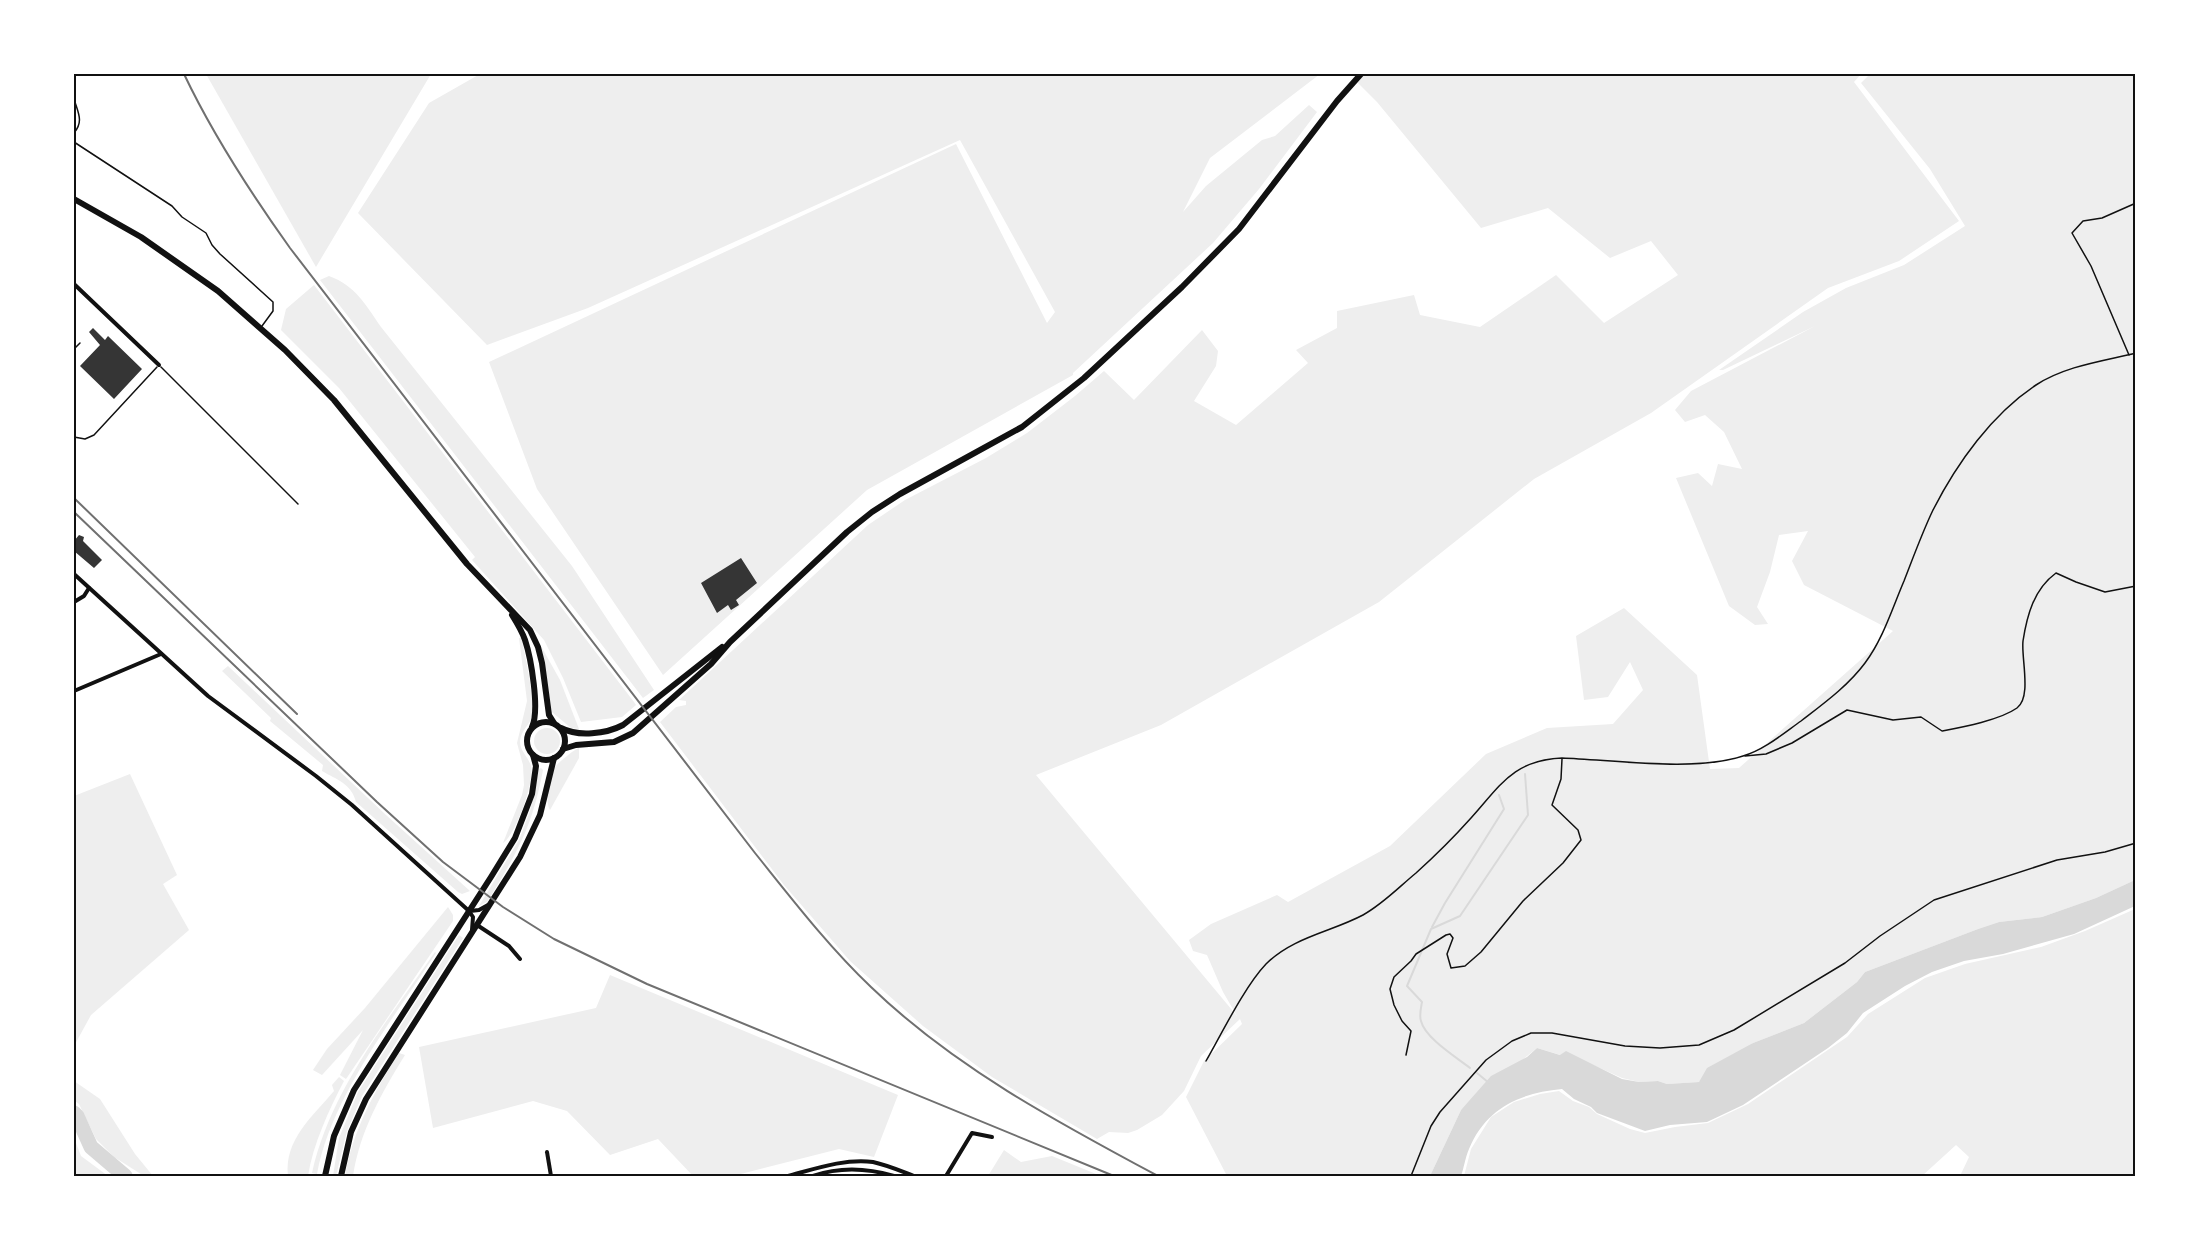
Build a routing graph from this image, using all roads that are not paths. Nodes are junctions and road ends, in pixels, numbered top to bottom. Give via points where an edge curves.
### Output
1 (1361, 74) edge
2 (74, 99) edge
3 (74, 133) edge
4 (74, 142) edge
5 (74, 199) edge
6 (74, 284) edge
7 (260, 327) junction
8 (80, 343) dead end
9 (74, 349) edge
10 (159, 365) junction
11 (74, 437) edge
12 (298, 504) dead end
13 (74, 574) edge
14 (89, 588) junction
15 (74, 602) edge
16 (508, 609) junction
17 (730, 642) junction
18 (160, 654) junction
19 (74, 691) edge
20 (554, 723) junction
21 (532, 727) junction
22 (561, 728) junction
23 (563, 749) junction
24 (533, 755) junction
25 (554, 758) junction
26 (496, 896) junction
27 (469, 911) junction
28 (477, 925) junction
29 (468, 939) junction
30 (520, 959) dead end
31 (992, 1137) dead end
32 (547, 1152) dead end
33 (325, 1176) edge
34 (340, 1176) edge
35 (550, 1176) edge
36 (788, 1176) edge
37 (813, 1176) edge
38 (894, 1176) edge
39 (914, 1176) edge
40 (946, 1176) edge

1 - 17 main road via 1239,229 1084,378 1022,427 872,512
2 - 3 lane via 81,119
4 - 7 lane via 165,201 206,233 212,246 273,302 273,311
5 - 7 main road via 171,257
6 - 10 street
7 - 16 main road via 334,400
8 - 9 lane
10 - 11 lane via 94,435 85,439
10 - 12 lane
13 - 14 street
14 - 15 street
14 - 18 street
16 - 20 main road via 522,620 534,638 542,663 549,715
16 - 21 main road via 527,647 536,716
17 - 22 main road via 623,725 597,732
17 - 23 main road via 711,664 633,733 615,742
18 - 19 street
18 - 27 street via 207,696 352,805
20 - 21 main road via 540,722
20 - 22 main road
21 - 24 main road via 526,742
22 - 23 main road via 565,738
23 - 25 main road
24 - 25 main road via 546,760
24 - 27 main road via 535,775 524,818
25 - 26 main road via 537,823
26 - 27 street via 482,909
26 - 28 main road
27 - 29 street via 474,922
27 - 33 main road via 354,1090 334,1136
28 - 29 main road
28 - 30 street via 509,946
29 - 34 main road via 366,1099 351,1132
31 - 40 street via 972,1132
32 - 35 street
36 - 39 street via 862,1161
37 - 38 street via 855,1170

